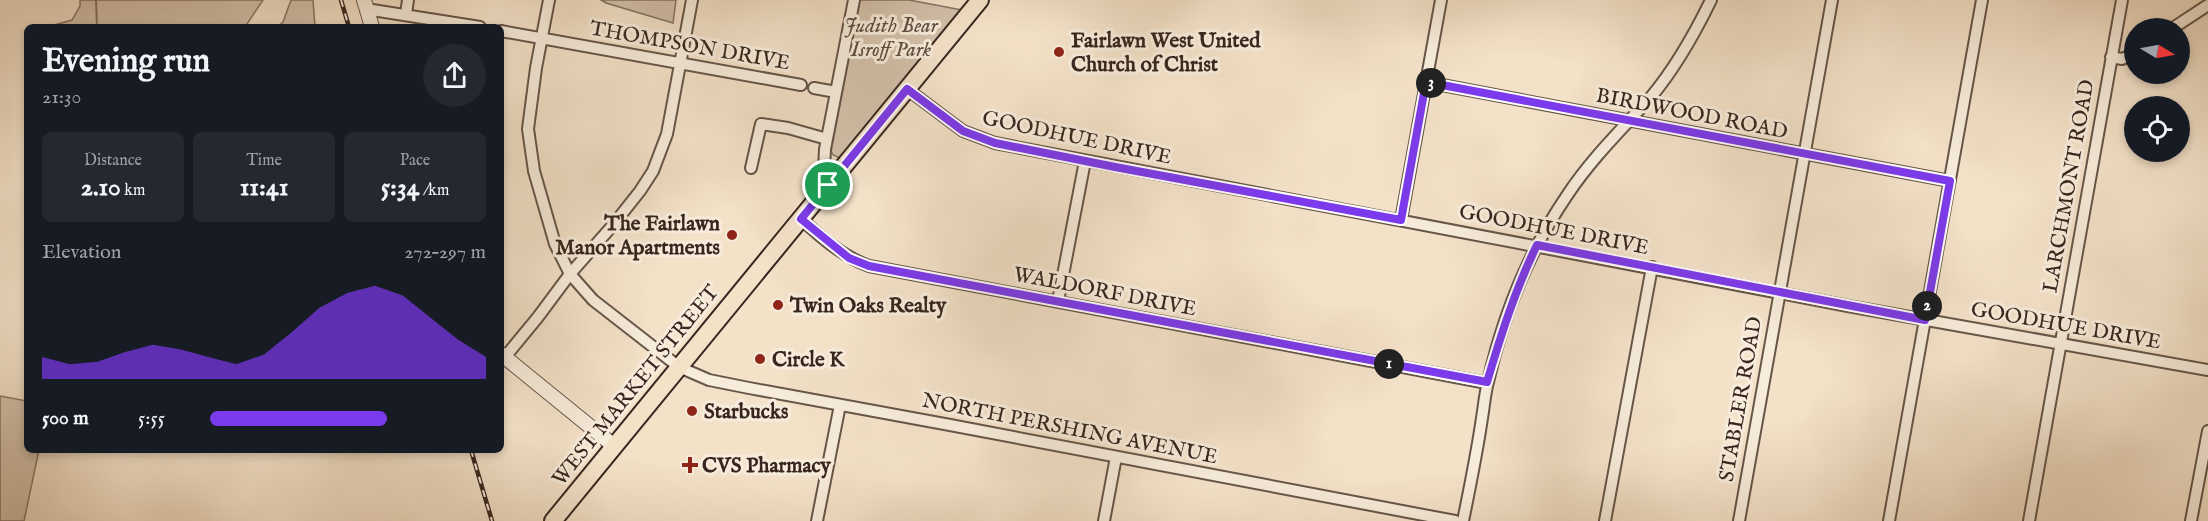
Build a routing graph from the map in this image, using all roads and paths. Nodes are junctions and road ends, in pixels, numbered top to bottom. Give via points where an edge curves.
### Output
1 (408, 0) edge
2 (549, 0) edge
3 (692, 0) edge
4 (854, 0) edge
5 (980, 0) edge
6 (1441, 0) edge
7 (1711, 0) edge
8 (1832, 0) edge
9 (1982, 0) edge
10 (2121, 0) edge
11 (365, 4) edge
12 (2208, 5) edge
13 (406, 14) junction
14 (2188, 18) edge
15 (371, 24) edge
16 (463, 24) edge
17 (504, 32) edge
18 (542, 39) junction
19 (2111, 57) junction
20 (2124, 58) edge
21 (680, 62) junction
22 (1426, 82) junction
23 (801, 85) dead end
24 (814, 88) dead end
25 (907, 89) junction
26 (836, 92) junction
27 (1628, 120) junction
28 (827, 139) junction
29 (1805, 154) junction
30 (1085, 161) junction
31 (751, 168) dead end
32 (1950, 181) junction
33 (828, 185) junction
34 (801, 219) junction
35 (1401, 220) junction
36 (1537, 245) junction
37 (1652, 267) junction
38 (570, 274) junction
39 (1779, 293) junction
40 (1058, 302) junction
41 (1925, 320) junction
42 (2060, 343) junction
43 (504, 354) edge
44 (504, 356) edge
45 (679, 367) junction
46 (2208, 369) edge
47 (1487, 382) junction
48 (840, 405) junction
49 (2208, 431) edge
50 (614, 446) junction
51 (1116, 457) junction
52 (553, 521) edge
53 (817, 521) edge
54 (1104, 521) edge
55 (1455, 521) edge
56 (1463, 521) edge
57 (1605, 521) edge
58 (1739, 521) edge
59 (1889, 521) edge
60 (2029, 521) edge
61 (2191, 521) edge

1 - 13 street
2 - 18 street, NORTH PERSHING AVENUE
3 - 21 street
4 - 26 street
5 - 25 main road, WEST MARKET STREET
6 - 22 street
7 - 27 street via 1674,66
8 - 29 street, STABLER ROAD
9 - 32 street
10 - 19 street, LARCHMONT ROAD
11 - 13 street
11 - 15 street
12 - 14 street
13 - 16 street
17 - 18 street, THOMPSON DRIVE
18 - 21 street, THOMPSON DRIVE
18 - 38 street, NORTH PERSHING AVENUE via 529,115 530,149 550,229
19 - 20 street
19 - 42 street, LARCHMONT ROAD
21 - 23 street, THOMPSON DRIVE
21 - 38 street via 667,134 656,165 640,191
22 - 27 street, BIRDWOOD ROAD
22 - 35 street
24 - 26 street
25 - 30 street, GOODHUE DRIVE via 976,137
25 - 33 main road, WEST MARKET STREET
26 - 28 street
27 - 29 street, BIRDWOOD ROAD
27 - 36 street via 1575,184
28 - 31 street via 761,124
28 - 33 street via 824,169
29 - 32 street, BIRDWOOD ROAD
29 - 39 street, STABLER ROAD
30 - 35 street, GOODHUE DRIVE
30 - 40 street
32 - 41 street
33 - 34 main road, WEST MARKET STREET
34 - 40 street, WALDORF DRIVE via 842,253 869,266
34 - 45 main road, WEST MARKET STREET
35 - 36 street, GOODHUE DRIVE
36 - 37 street, GOODHUE DRIVE
36 - 47 street via 1510,305
37 - 39 street, GOODHUE DRIVE
37 - 57 street
38 - 43 street
38 - 45 street, NORTH PERSHING AVENUE via 593,300
39 - 41 street, GOODHUE DRIVE
39 - 58 street, STABLER ROAD
40 - 47 street, WALDORF DRIVE
41 - 42 street, GOODHUE DRIVE
41 - 59 street
42 - 46 street, GOODHUE DRIVE
42 - 60 street, LARCHMONT ROAD
44 - 50 street
45 - 48 street, NORTH PERSHING AVENUE via 709,380
45 - 50 main road, WEST MARKET STREET
47 - 56 street
48 - 51 street, NORTH PERSHING AVENUE
48 - 53 street
49 - 61 street
50 - 52 main road, WEST MARKET STREET
51 - 54 street
51 - 55 street, NORTH PERSHING AVENUE

